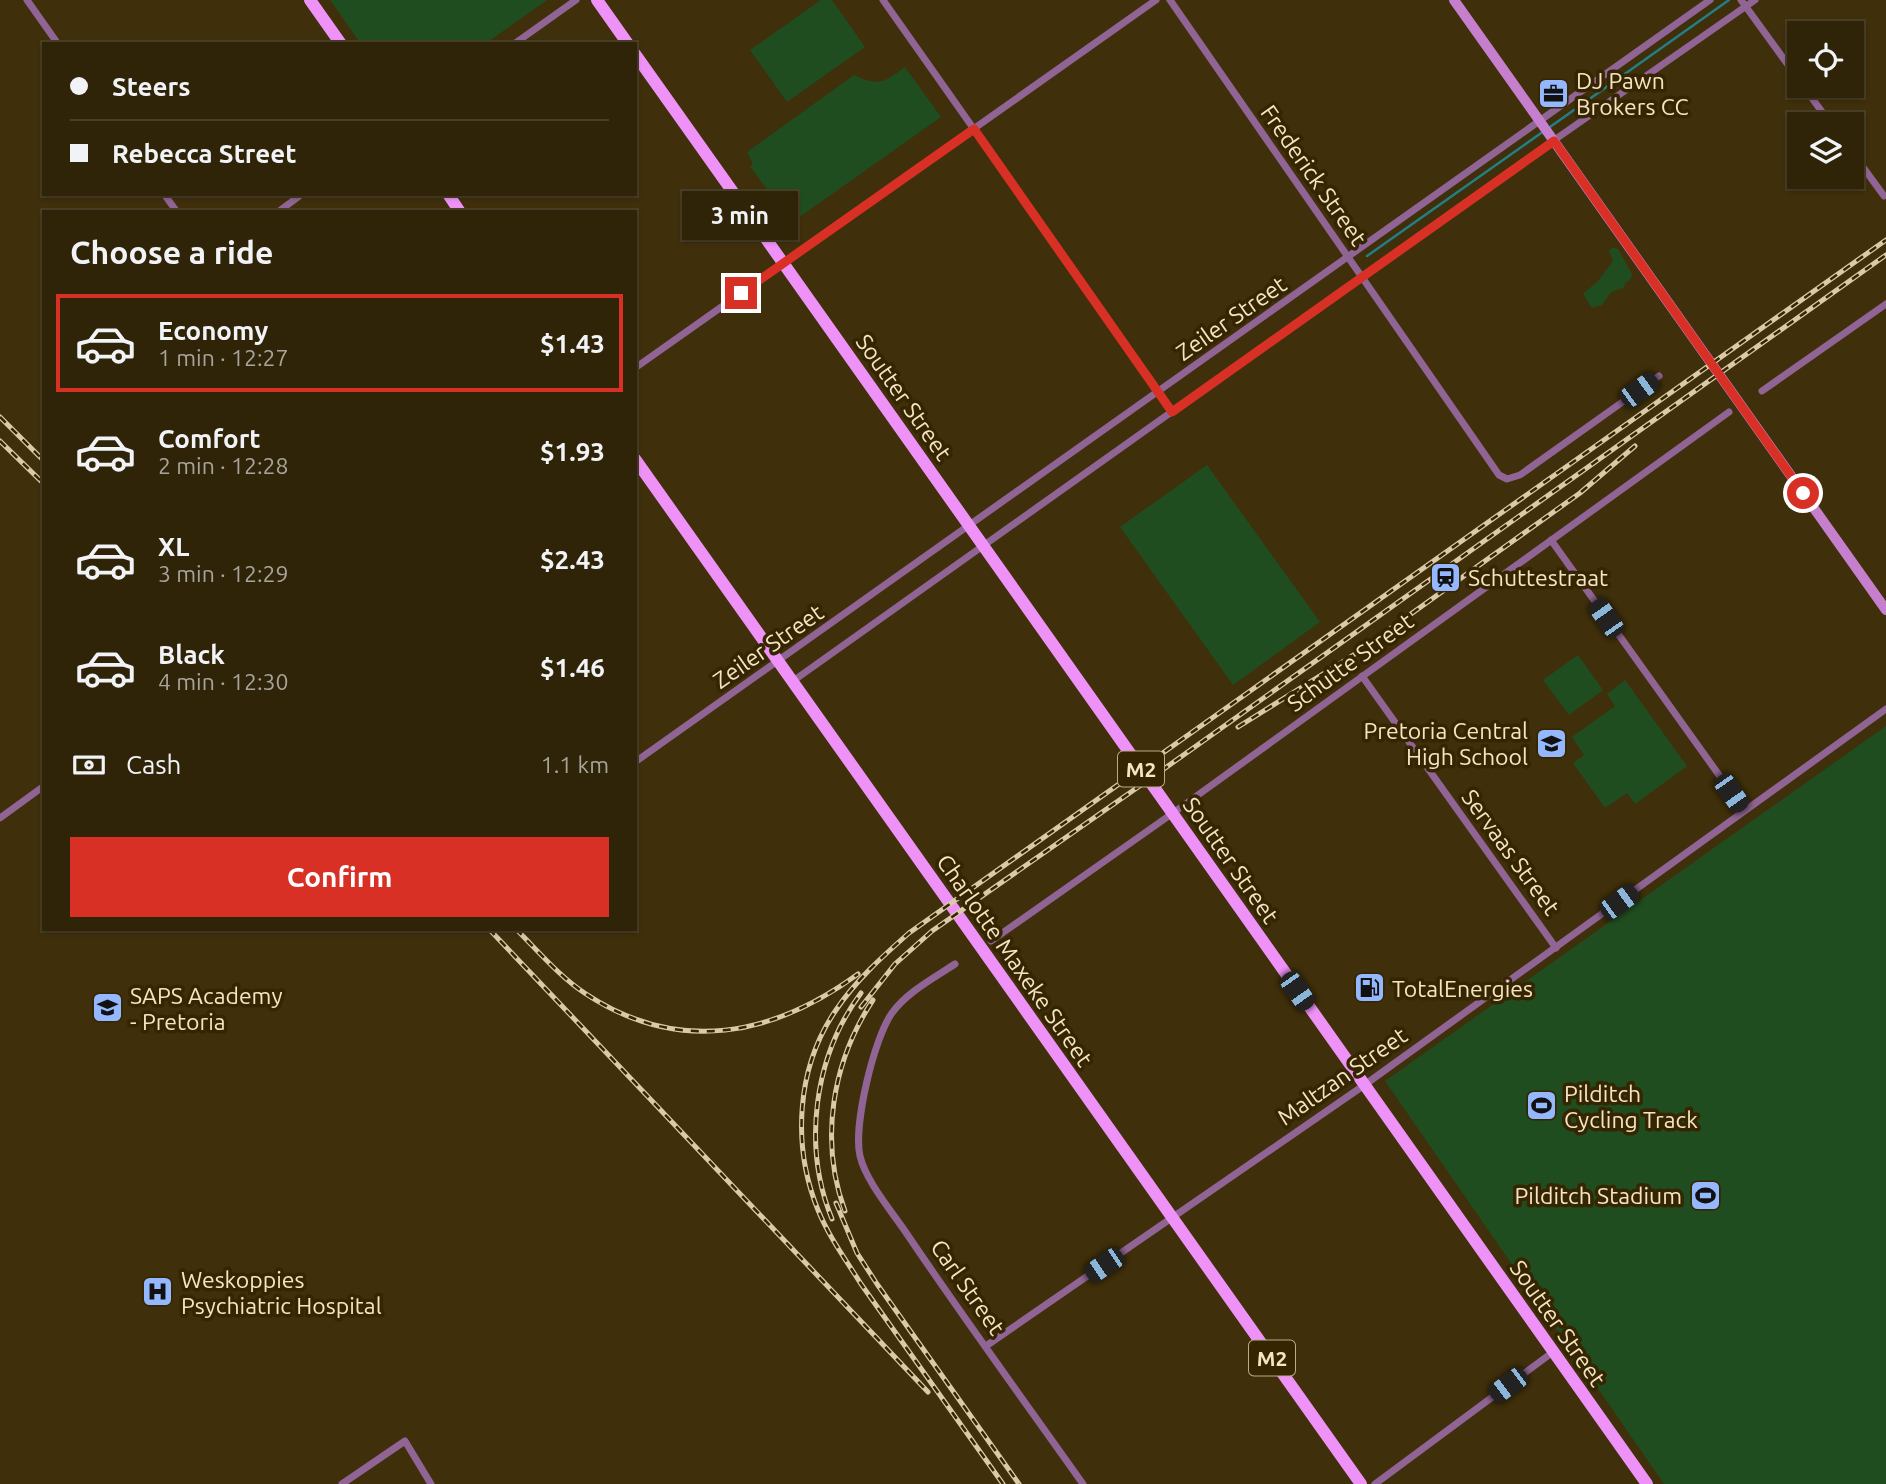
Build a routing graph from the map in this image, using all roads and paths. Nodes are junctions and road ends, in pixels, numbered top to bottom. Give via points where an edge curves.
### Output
1 (27, 0) edge
2 (310, 0) edge
3 (576, 0) edge
4 (597, 0) edge
5 (883, 0) edge
6 (1156, 0) edge
7 (1170, 0) edge
8 (1454, 0) edge
9 (1710, 0) edge
10 (1755, 0) edge
11 (1744, 4) edge
12 (57, 42) edge
13 (340, 42) edge
14 (517, 42) edge
15 (627, 42) edge
16 (637, 57) edge
17 (1787, 63) edge
18 (1540, 121) junction
19 (974, 129) junction
20 (1553, 140) junction
21 (1864, 169) edge
22 (299, 196) edge
23 (1884, 197) dead end
24 (281, 210) edge
25 (1349, 258) junction
26 (783, 263) junction
27 (1361, 278) junction
28 (1886, 304) edge
29 (637, 367) edge
30 (1659, 376) dead end
31 (1762, 391) dead end
32 (1158, 393) junction
33 (1172, 412) junction
34 (1728, 412) dead end
35 (637, 462) edge
36 (970, 527) junction
37 (1551, 540) junction
38 (983, 546) junction
39 (1886, 610) edge
40 (779, 662) junction
41 (1362, 676) junction
42 (793, 681) junction
43 (1886, 709) edge
44 (637, 761) edge
45 (42, 788) edge
46 (1744, 810) junction
47 (1173, 813) junction
48 (2, 818) edge
49 (992, 941) dead end
50 (1556, 948) junction
51 (955, 964) dead end
52 (1363, 1086) junction
53 (1173, 1218) junction
54 (986, 1346) junction
55 (1553, 1352) junction
56 (342, 1484) edge
57 (431, 1484) edge
58 (1083, 1484) edge
59 (1361, 1484) edge
60 (1374, 1484) edge
61 (1647, 1484) edge

1 - 12 street
2 - 13 main road
3 - 14 street
4 - 15 main road
5 - 19 street
6 - 19 street
7 - 25 street, Frederick Street
8 - 18 main road
9 - 18 street, Zeiler Street
10 - 11 street, Zeiler Street
11 - 17 street
11 - 20 street, Zeiler Street
16 - 26 main road, Soutter Street / M2
18 - 20 main road
18 - 25 street, Zeiler Street
19 - 26 street
19 - 32 street
20 - 27 street, Zeiler Street
20 - 39 main road
21 - 23 street
22 - 24 street
25 - 27 street, Frederick Street
25 - 32 street, Zeiler Street
26 - 29 street
26 - 36 main road, Soutter Street / M2
27 - 30 street, Frederick Street via 1499,475 1507,479 1520,475
27 - 33 street, Zeiler Street
28 - 31 street
32 - 33 street
32 - 36 street, Zeiler Street
33 - 38 street, Zeiler Street
34 - 37 street, Schutte Street
35 - 40 main road, Charlotte Maxeke Street / M2
36 - 38 main road, Soutter Street / M2
36 - 40 street, Zeiler Street
37 - 41 street, Schutte Street
37 - 46 street
38 - 42 street, Zeiler Street
38 - 47 main road, Soutter Street / M2
40 - 42 main road, Charlotte Maxeke Street / M2
40 - 44 street, Zeiler Street
41 - 47 street, Schutte Street
41 - 50 street, Servaas Street
42 - 53 main road, Charlotte Maxeke Street / M2
43 - 46 street, Maltzan Street
45 - 48 street
46 - 50 street, Maltzan Street
47 - 49 street, Schutte Street
47 - 52 main road, Soutter Street / M2
50 - 52 street, Maltzan Street
51 - 54 street, Carl Street via 892,1012 873,1055 859,1147 864,1169
52 - 53 street, Maltzan Street
52 - 55 main road, Soutter Street / M2
53 - 54 street, Maltzan Street
53 - 59 main road, Charlotte Maxeke Street / M2
54 - 58 street, Carl Street
55 - 60 street
55 - 61 main road, Soutter Street / M2
56 - 57 street via 405,1441

